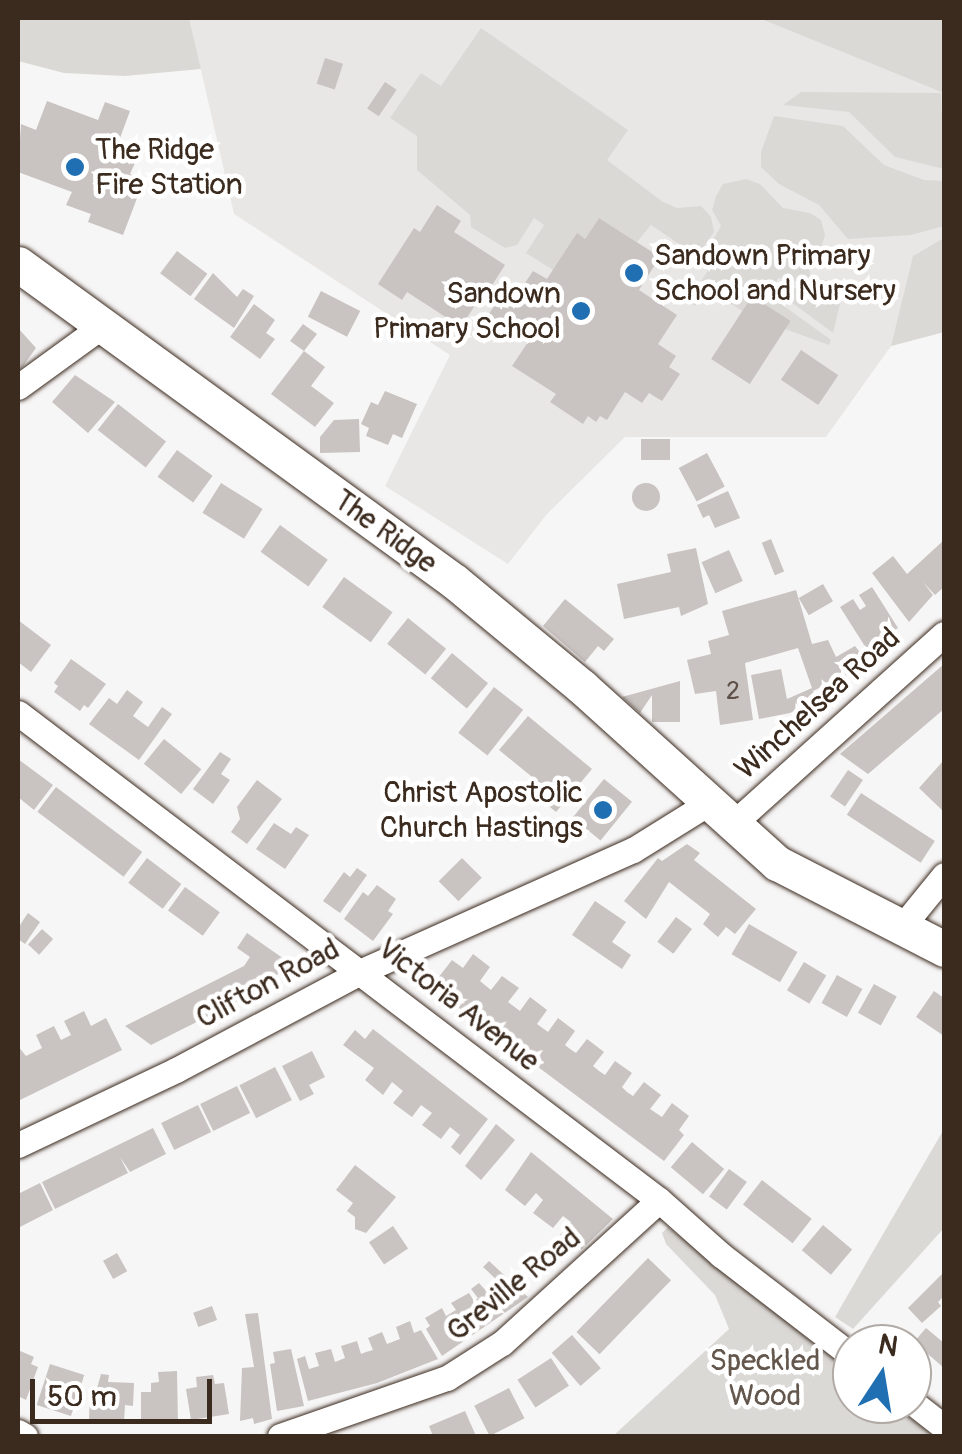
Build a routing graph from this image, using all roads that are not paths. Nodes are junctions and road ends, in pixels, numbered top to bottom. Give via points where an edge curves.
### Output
1 (18, 264) edge
2 (102, 326) junction
3 (18, 388) edge
4 (944, 634) edge
5 (18, 713) edge
6 (722, 812) junction
7 (944, 875) edge
8 (902, 928) junction
9 (944, 949) edge
10 (362, 971) junction
11 (18, 1145) edge
12 (659, 1200) junction
13 (832, 1341) edge
14 (18, 1432) edge
15 (25, 1436) edge
16 (280, 1436) edge

1 - 2 main road, The Ridge
2 - 3 street
2 - 6 main road, The Ridge via 455,582
4 - 6 street, Winchelsea Road
5 - 10 street, Victoria Avenue
6 - 8 main road, The Ridge via 777,863
6 - 10 street, Clifton Road
7 - 8 street
8 - 9 main road, The Ridge
10 - 11 street, Clifton Road
10 - 12 street, Victoria Avenue
12 - 13 street, Victoria Avenue
12 - 16 street, Greville Road via 488,1352 446,1378
14 - 15 street

